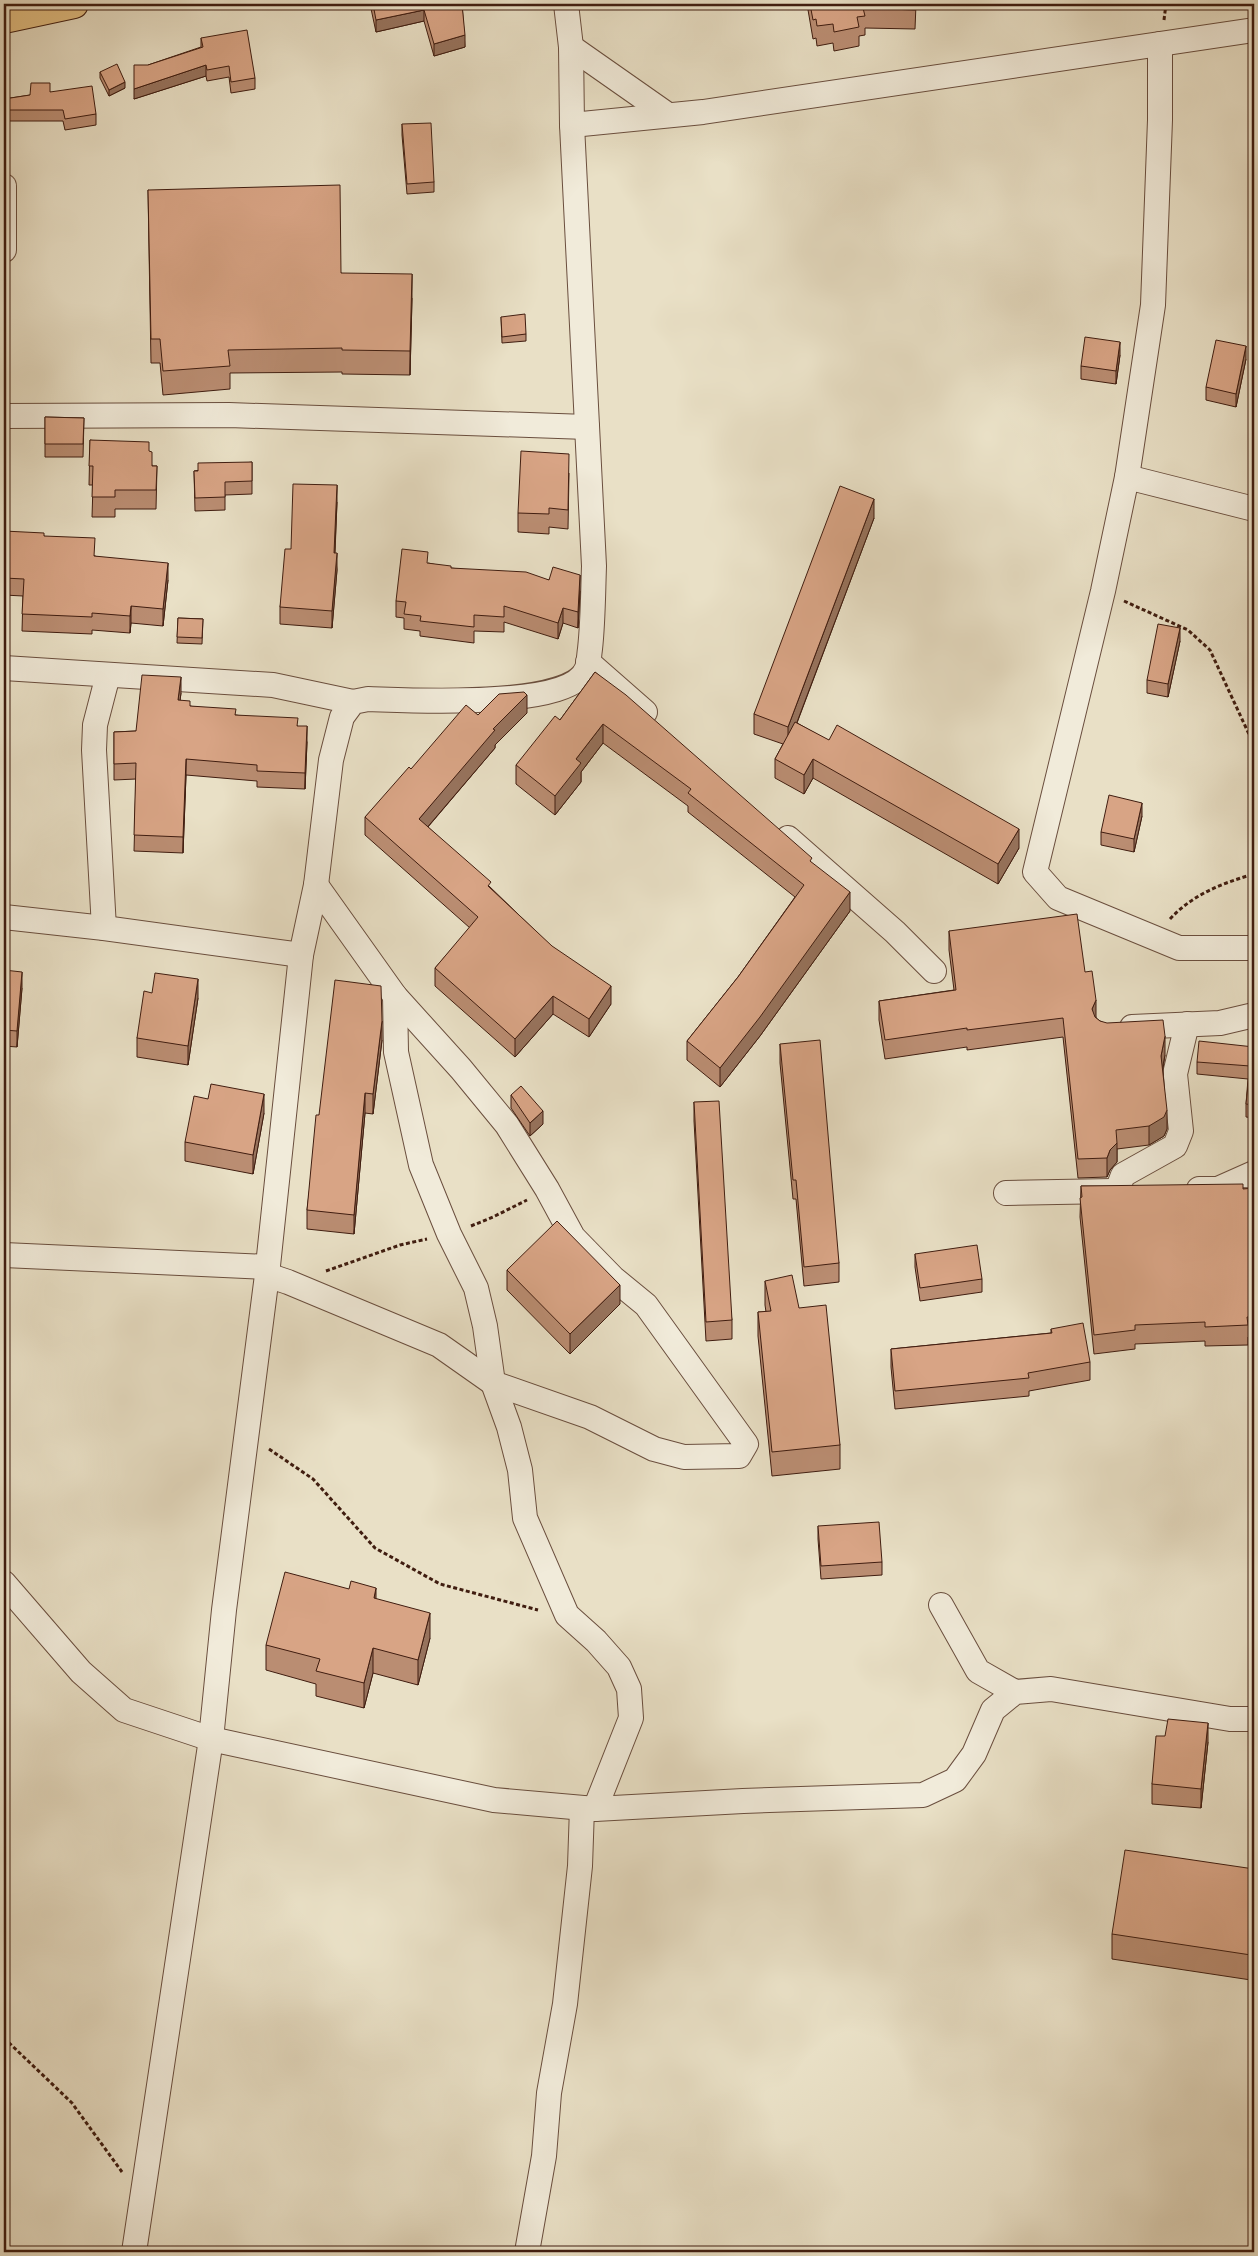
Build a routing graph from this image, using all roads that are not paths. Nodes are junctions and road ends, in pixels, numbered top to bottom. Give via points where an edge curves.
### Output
1 (74, 4) edge
2 (566, 4) edge
3 (4, 19) edge
4 (1254, 30) edge
5 (1160, 44) junction
6 (571, 47) junction
7 (668, 115) junction
8 (572, 125) junction
9 (4, 186) edge
10 (4, 250) edge
11 (4, 416) edge
12 (587, 427) junction
13 (1127, 477) junction
14 (1254, 508) edge
15 (588, 662) junction
16 (4, 668) edge
17 (108, 675) junction
18 (353, 702) junction
19 (660, 725) edge
20 (770, 822) edge
21 (316, 885) junction
22 (4, 917) edge
23 (104, 928) junction
24 (1254, 948) edge
25 (301, 955) junction
26 (934, 971) dead end
27 (394, 996) junction
28 (1254, 1015) edge
29 (1187, 1024) junction
30 (1115, 1028) edge
31 (1254, 1173) edge
32 (1144, 1190) edge
33 (1181, 1190) edge
34 (1117, 1191) junction
35 (1006, 1193) dead end
36 (4, 1255) edge
37 (274, 1275) junction
38 (493, 1383) junction
39 (4, 1583) edge
40 (942, 1605) dead end
41 (1015, 1692) junction
42 (1254, 1719) edge
43 (212, 1739) junction
44 (589, 1809) junction
45 (134, 2252) edge
46 (527, 2252) edge

1 - 3 main road
2 - 6 street
4 - 5 street
5 - 7 street
5 - 13 street via 1153,305
6 - 7 street
6 - 8 street
7 - 8 street
8 - 12 street
9 - 10 street
11 - 12 street via 229,415
12 - 15 street via 594,566
13 - 14 street
13 - 24 street via 1035,872 1058,898 1179,948
15 - 18 street via 587,670 574,683 550,693 494,700
15 - 19 street
16 - 17 street
17 - 18 street via 273,685
17 - 23 street via 95,726 94,750
18 - 21 street via 342,717 332,760
20 - 26 street via 896,932
21 - 25 street
21 - 27 street
22 - 23 street
23 - 25 street
25 - 37 street
27 - 38 street via 396,1052 421,1165 449,1234 476,1288
27 - 38 street via 507,1125 573,1237 613,1278 646,1305 746,1444 739,1456 684,1457 654,1449 590,1417
28 - 29 street via 1220,1023
29 - 30 street
29 - 34 street via 1175,1074 1181,1131 1175,1146 1123,1175
31 - 33 street via 1218,1189
32 - 34 street
34 - 35 street
36 - 37 street
37 - 38 street via 439,1345
37 - 43 street via 247,1435 224,1610
38 - 44 street via 520,1470 526,1518 562,1606 566,1615 619,1667 628,1689 631,1718
39 - 43 street via 81,1672 124,1710
40 - 41 street via 978,1671
41 - 42 street via 1050,1689 1230,1718
41 - 44 street via 993,1710 974,1754 955,1780 923,1795
43 - 44 street via 494,1800
43 - 45 street
44 - 46 street via 565,2004 549,2093 544,2156

